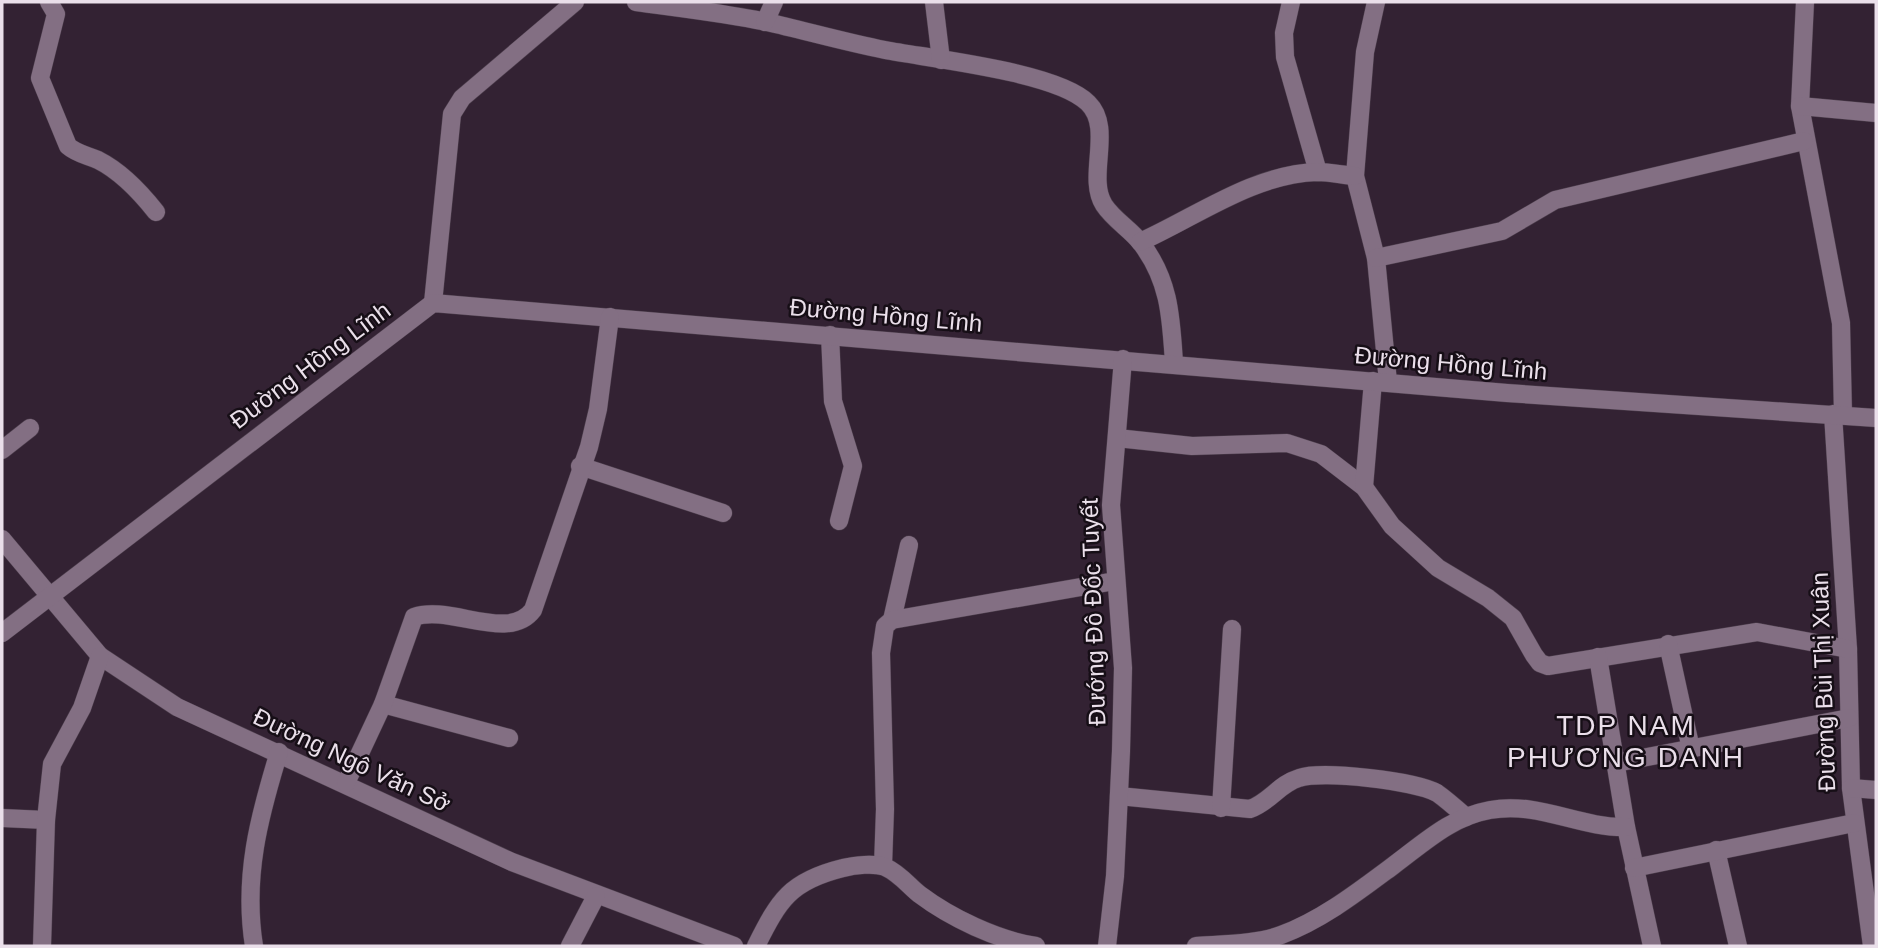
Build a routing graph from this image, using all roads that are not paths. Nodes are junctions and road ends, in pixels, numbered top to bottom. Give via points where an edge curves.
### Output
1 (49, 2) edge
2 (575, 2) edge
3 (636, 2) edge
4 (774, 2) edge
5 (934, 2) edge
6 (1291, 2) edge
7 (1377, 2) edge
8 (1805, 2) edge
9 (765, 22) junction
10 (940, 60) junction
11 (1800, 106) junction
12 (1876, 113) edge
13 (1804, 141) junction
14 (1318, 172) junction
15 (1355, 176) junction
16 (156, 212) dead end
17 (1140, 242) junction
18 (1376, 258) junction
19 (433, 303) junction
20 (610, 317) junction
21 (830, 335) junction
22 (1123, 359) junction
23 (1174, 363) junction
24 (1380, 382) junction
25 (1838, 414) junction
26 (1876, 418) edge
27 (30, 428) dead end
28 (1117, 438) junction
29 (2, 450) edge
30 (580, 466) junction
31 (1364, 487) junction
32 (723, 513) dead end
33 (839, 521) dead end
34 (2, 539) edge
35 (909, 545) dead end
36 (1115, 581) junction
37 (49, 594) junction
38 (892, 620) junction
39 (1232, 629) dead end
40 (2, 633) edge
41 (1668, 644) junction
42 (1848, 649) junction
43 (100, 656) junction
44 (1598, 657) junction
45 (383, 704) junction
46 (1849, 718) junction
47 (509, 737) dead end
48 (1691, 749) junction
49 (279, 752) junction
50 (1616, 763) junction
51 (346, 783) junction
52 (1852, 788) junction
53 (1876, 790) edge
54 (1119, 796) junction
55 (1221, 808) junction
56 (1466, 817) junction
57 (2, 818) edge
58 (46, 820) junction
59 (1854, 823) junction
60 (1626, 827) junction
61 (1716, 850) junction
62 (883, 866) junction
63 (1634, 868) junction
64 (596, 896) junction
65 (1284, 941) edge
66 (42, 946) edge
67 (254, 946) edge
68 (570, 946) edge
69 (734, 946) edge
70 (756, 946) edge
71 (1036, 946) edge
72 (1107, 946) edge
73 (1196, 946) edge
74 (1652, 946) edge
75 (1738, 946) edge
76 (1871, 946) edge

1 - 16 street via 56,14 40,78 68,146 102,162
2 - 19 street via 462,98 452,114
3 - 9 street
4 - 9 street
5 - 10 street
6 - 14 street via 1283,43 1285,57
7 - 15 street via 1365,52
8 - 11 street, Đường Bùi Thị Xuân
9 - 10 street
10 - 17 street via 1028,77 1070,90 1090,104 1098,121 1102,203
11 - 12 street
11 - 13 street, Đường Bùi Thị Xuân
13 - 18 street via 1555,200 1502,231
13 - 25 street, Đường Bùi Thị Xuân via 1841,323
14 - 15 street
14 - 17 street via 1289,176 1208,205
15 - 18 street
17 - 23 street via 1171,306
18 - 24 street
19 - 20 street, Đường Hồng Lĩnh
19 - 37 street, Đường Hồng Lĩnh
20 - 21 street, Đường Hồng Lĩnh
20 - 30 street via 598,409
21 - 22 street, Đường Hồng Lĩnh
21 - 33 street via 833,401 853,466
22 - 23 street, Đường Hồng Lĩnh
22 - 28 street, Đướng Đô Đốc Tuyết
23 - 24 street, Đường Hồng Lĩnh
24 - 25 street, Đường Hồng Lĩnh
24 - 31 street
25 - 26 street, Đường Hồng Lĩnh
25 - 42 street, Đường Bùi Thị Xuân
27 - 29 street
28 - 31 street via 1192,446 1287,443 1321,454
28 - 36 street, Đướng Đô Đốc Tuyết via 1111,505
30 - 32 street
30 - 45 street via 526,620 510,625 442,614 414,617
31 - 44 street via 1404,539 1438,569 1513,618 1540,663 1555,667
34 - 37 street, Đường Ngô Văn Sở
35 - 38 street
36 - 38 street
36 - 54 street, Đướng Đô Đốc Tuyết via 1123,668
37 - 40 street, Đường Hồng Lĩnh
37 - 43 street, Đường Ngô Văn Sở
38 - 62 street via 885,626 881,653
39 - 55 street
41 - 42 street via 1758,632
41 - 44 street
41 - 48 street
42 - 46 street, Đường Bùi Thị Xuân
43 - 49 street, Đường Ngô Văn Sở via 177,707
43 - 58 street via 82,708 52,764
44 - 50 street
45 - 47 street
45 - 51 street
46 - 48 street
46 - 52 street, Đường Bùi Thị Xuân
48 - 50 street
49 - 51 street, Đường Ngô Văn Sở
49 - 67 street via 252,855
50 - 60 street
51 - 64 street, Đường Ngô Văn Sở via 512,862
52 - 53 street
52 - 59 street, Đường Bùi Thị Xuân
54 - 55 street
54 - 72 street, Đướng Đô Đốc Tuyết
55 - 56 street via 1265,804 1290,781 1319,774 1419,787 1436,793
56 - 60 street via 1515,808 1605,828
56 - 65 street via 1436,832
57 - 58 street
58 - 66 street
59 - 61 street
59 - 76 street, Đường Bùi Thị Xuân
60 - 63 street
61 - 63 street
61 - 75 street
62 - 70 street via 850,866 817,874 793,887 776,906
62 - 71 street via 938,906 1002,937
63 - 74 street
64 - 68 street
64 - 69 street, Đường Ngô Văn Sở
65 - 73 street

